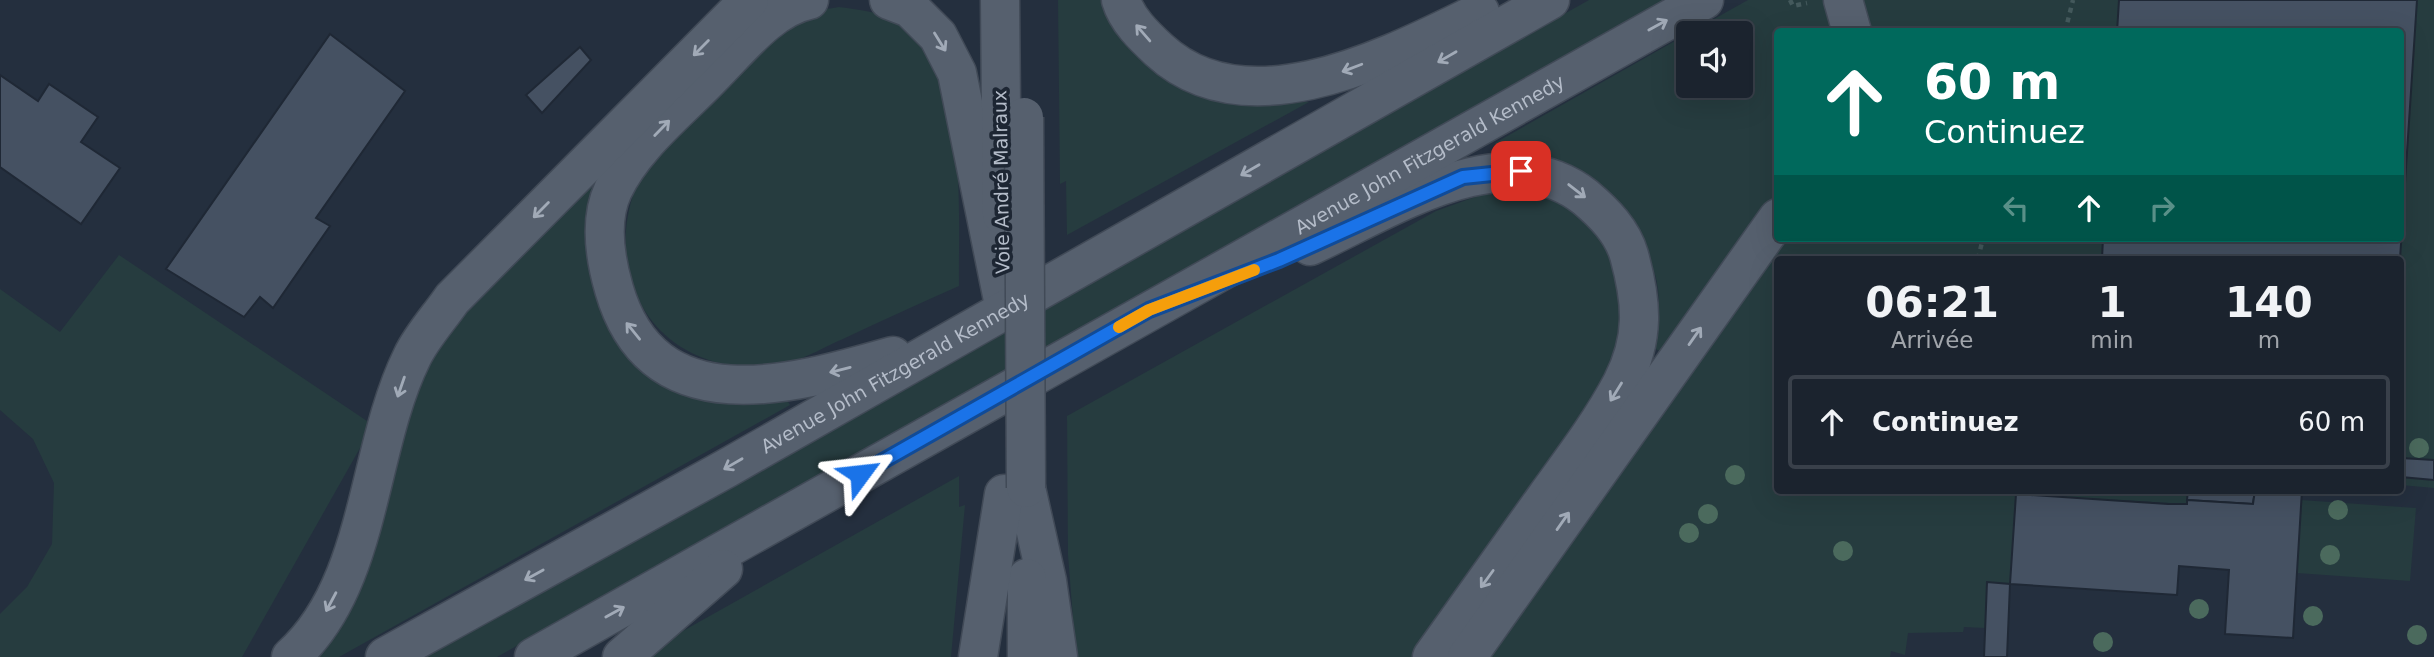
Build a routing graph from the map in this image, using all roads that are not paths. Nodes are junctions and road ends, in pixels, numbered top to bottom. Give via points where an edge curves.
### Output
1 (749, 0) edge
2 (809, 0) edge
3 (889, 0) edge
4 (1000, 0) edge
5 (1024, 0) edge
6 (1121, 0) edge
7 (1504, 0) edge
8 (1550, 0) edge
9 (1704, 0) edge
10 (1843, 0) edge
11 (1851, 28) edge
12 (1012, 118) junction
13 (1774, 224) edge
14 (1003, 300) junction
15 (1149, 310) junction
16 (953, 338) junction
17 (1015, 491) junction
18 (770, 526) junction
19 (291, 657) edge
20 (386, 657) edge
21 (534, 657) edge
22 (622, 657) edge
23 (978, 657) edge
24 (1002, 657) edge
25 (1027, 657) edge
26 (1058, 657) edge
27 (1432, 657) edge
28 (1467, 657) edge

1 -> 19 main road via 452,299 412,356 382,443 349,569 312,638
16 -> 2 main road via 797,381 743,387 693,379 654,358 622,318 608,269 604,228 612,192 628,163 760,28 798,2
3 -> 14 main road via 910,8 938,36 957,73
4 - 12 main road, Voie André Malraux
5 - 12 main road, Voie André Malraux
7 -> 6 main road via 1322,79 1268,86 1220,82 1172,62 1124,11
8 -> 16 main road, Avenue John Fitzgerald Kennedy
15 -> 9 main road, Avenue John Fitzgerald Kennedy
10 - 11 main road
12 - 14 main road, Voie André Malraux
12 - 17 main road, Voie André Malraux, bridge
28 -> 13 main road
14 - 17 main road, Voie André Malraux
15 - 18 main road, Avenue John Fitzgerald Kennedy
15 -> 27 main road via 1279,260 1463,177 1507,170 1536,172 1567,183 1602,211 1625,241 1640,293 1639,337 1622,382
16 -> 20 main road, Avenue John Fitzgerald Kennedy
17 - 23 main road
17 - 24 main road, Voie André Malraux
17 - 25 main road, Voie André Malraux
17 - 26 main road via 1047,581
21 -> 18 main road, Avenue John Fitzgerald Kennedy
18 - 22 main road

